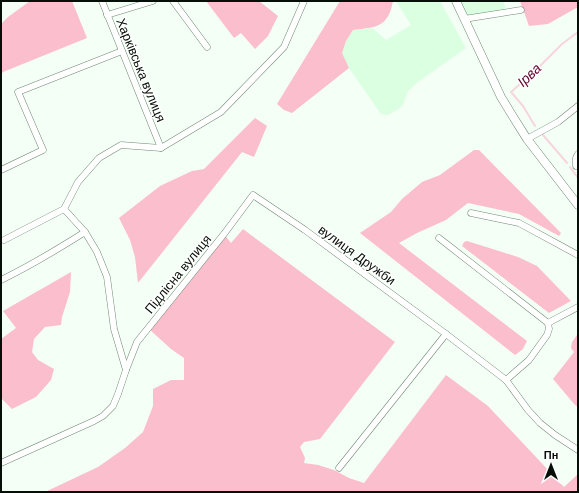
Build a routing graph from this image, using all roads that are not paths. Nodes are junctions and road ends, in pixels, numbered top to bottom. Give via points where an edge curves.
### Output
1 (102, 1) edge
2 (153, 1) edge
3 (173, 1) edge
4 (304, 1) edge
5 (456, 1) edge
6 (522, 10) dead end
7 (107, 14) junction
8 (464, 19) junction
9 (207, 47) dead end
10 (122, 51) junction
11 (578, 106) edge
12 (527, 139) junction
13 (161, 148) junction
14 (578, 154) edge
15 (576, 166) dead end
16 (1, 170) edge
17 (253, 195) joint
18 (578, 205) edge
19 (64, 209) junction
20 (471, 213) dead end
21 (85, 232) junction
22 (439, 238) dead end
23 (4, 240) dead end
24 (578, 255) edge
25 (1, 280) edge
26 (578, 307) edge
27 (548, 322) junction
28 (446, 334) junction
29 (126, 370) junction
30 (506, 380) junction
31 (578, 450) edge
32 (1, 463) edge
33 (339, 468) dead end

1 - 7 street, Харківська вулиця
2 - 7 street
3 - 9 street
4 - 13 street via 284,47 221,112
5 - 8 main road
6 - 8 street
7 - 10 street, Харківська вулиця
8 - 12 main road via 501,97
10 - 13 street, Харківська вулиця
10 - 16 street via 18,92 43,150
11 - 12 street via 558,122
12 - 18 main road
13 - 19 street via 121,145 99,158 78,182
14 - 15 street
17 - 28 street, вулиця Дружби
17 - 29 street, Підлісна вулиця via 137,342
19 - 21 street
19 - 23 street
20 - 24 street via 518,223
21 - 25 street
21 - 29 street via 107,277 114,329
22 - 27 street
26 - 27 street
27 - 30 street via 547,335 530,360
28 - 30 street, вулиця Дружби
28 - 33 street
29 - 32 street, Підлісна вулиця via 113,406 103,416
30 - 31 street, вулиця Дружби via 540,423

